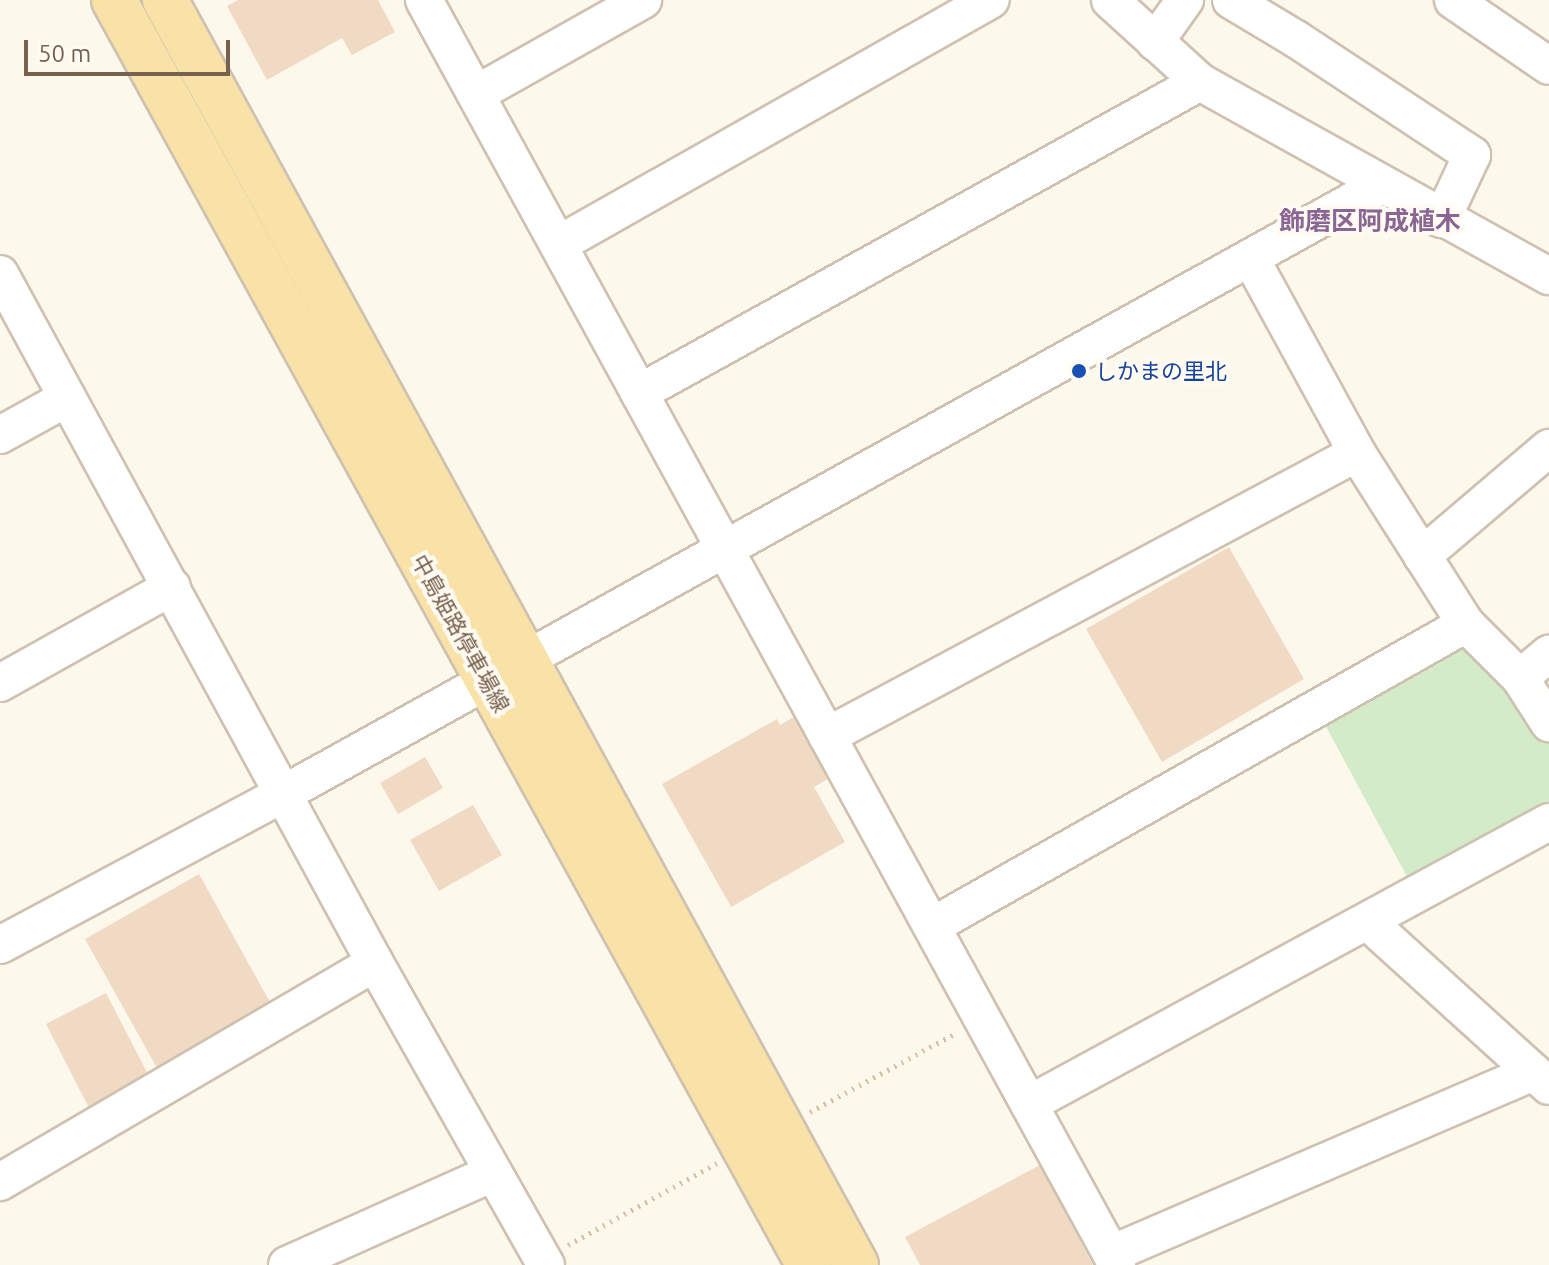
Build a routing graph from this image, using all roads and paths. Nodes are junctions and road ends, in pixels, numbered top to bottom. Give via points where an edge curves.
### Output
1 (114, 0) edge
2 (165, 0) edge
3 (424, 0) edge
4 (643, 0) edge
5 (991, 0) edge
6 (1110, 0) edge
7 (1185, 0) edge
8 (1231, 0) edge
9 (1453, 0) edge
10 (1155, 42) junction
11 (1549, 66) edge
12 (1200, 82) junction
13 (476, 94) junction
14 (1381, 185) junction
15 (1442, 219) junction
16 (559, 244) junction
17 (1251, 259) junction
18 (0, 274) edge
19 (1549, 276) edge
20 (639, 393) junction
21 (67, 398) junction
22 (0, 435) edge
23 (1549, 448) edge
24 (1357, 453) junction
25 (724, 549) junction
26 (1422, 556) junction
27 (172, 587) junction
28 (1466, 624) junction
29 (1549, 654) edge
30 (525, 658) junction
31 (1520, 678) junction
32 (486, 680) junction
33 (0, 683) edge
34 (1549, 723) edge
35 (827, 736) junction
36 (283, 794) junction
37 (1549, 822) edge
38 (1368, 922) junction
39 (932, 926) junction
40 (0, 945) edge
41 (375, 963) junction
42 (982, 1019) junction
43 (1541, 1079) edge
44 (1029, 1104) junction
45 (763, 1138) junction
46 (493, 1173) junction
47 (0, 1182) edge
48 (1114, 1259) edge
49 (544, 1262) edge
50 (287, 1265) edge
51 (809, 1265) edge
52 (856, 1265) edge

1 - 32 main road, 中島姫路停車場線
2 - 30 main road, 中島姫路停車場線
3 - 13 street
4 - 13 street
5 - 16 street
6 - 10 street
7 - 10 street
8 - 15 street via 1472,155
9 - 11 street
10 - 12 street
12 - 14 street
12 - 20 street
13 - 16 street
14 - 15 street
14 - 17 street
15 - 19 street
16 - 20 street
17 - 24 street
17 - 25 street
18 - 21 street
20 - 25 street
21 - 22 street
21 - 27 street
23 - 26 street
24 - 26 street
24 - 35 street
25 - 30 street
25 - 35 street
26 - 28 street
27 - 33 street
27 - 36 street
28 - 31 street
28 - 39 street
29 - 31 street
30 - 32 street
30 - 45 main road, 中島姫路停車場線
31 - 34 street
32 - 36 street
32 - 45 main road, 中島姫路停車場線
35 - 39 street
36 - 40 street
36 - 41 street
37 - 38 street
38 - 43 street
38 - 44 street
39 - 42 street
41 - 46 street
41 - 47 street
42 - 44 street
42 - 45 path
43 - 48 street
44 - 48 street
45 - 49 path
45 - 51 main road, 中島姫路停車場線
45 - 52 main road, 中島姫路停車場線
46 - 49 street
46 - 50 street

